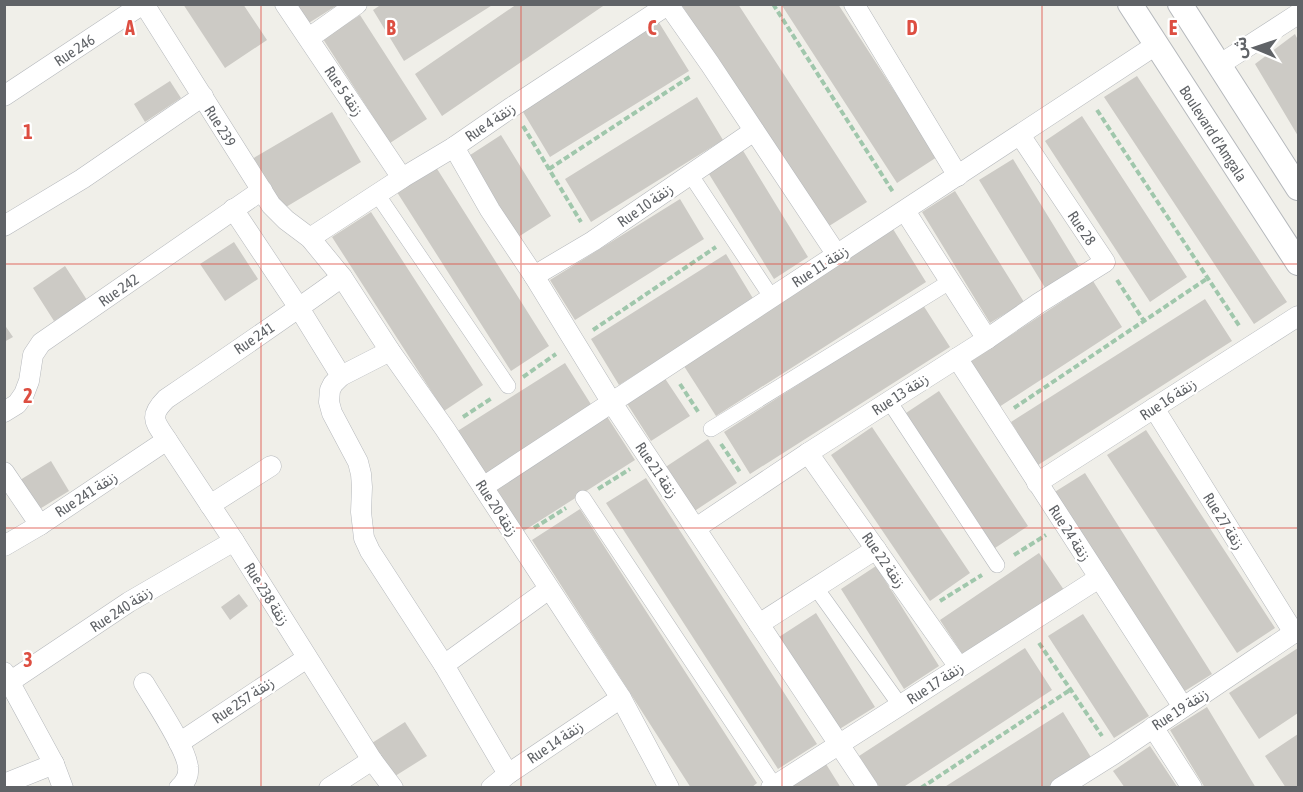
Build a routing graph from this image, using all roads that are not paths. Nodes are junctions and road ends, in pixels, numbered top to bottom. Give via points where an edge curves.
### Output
1 (144, 4) edge
2 (285, 4) edge
3 (357, 4) edge
4 (854, 4) edge
5 (1130, 4) edge
6 (1179, 4) edge
7 (668, 5) edge
8 (1299, 14) edge
9 (309, 38) junction
10 (1156, 45) junction
11 (1219, 65) junction
12 (4, 96) edge
13 (203, 96) junction
14 (754, 131) junction
15 (1020, 135) junction
16 (454, 147) junction
17 (690, 174) junction
18 (958, 176) junction
19 (402, 178) junction
20 (1299, 188) edge
21 (262, 190) junction
22 (377, 194) junction
23 (233, 209) junction
24 (904, 211) junction
25 (4, 226) edge
26 (310, 238) junction
27 (837, 255) junction
28 (1105, 262) joint
29 (1299, 262) edge
30 (534, 276) junction
31 (342, 277) junction
32 (951, 281) junction
33 (772, 298) junction
34 (299, 308) junction
35 (1299, 316) edge
36 (987, 339) junction
37 (390, 351) junction
38 (957, 358) junction
39 (341, 376) junction
40 (508, 386) dead end
41 (166, 399) joint
42 (890, 401) junction
43 (612, 403) junction
44 (1154, 408) junction
45 (4, 412) edge
46 (711, 429) dead end
47 (166, 440) junction
48 (808, 453) junction
49 (272, 466) dead end
50 (4, 472) edge
51 (1037, 483) junction
52 (483, 487) junction
53 (583, 498) dead end
54 (210, 505) junction
55 (40, 525) junction
56 (696, 528) junction
57 (234, 541) junction
58 (4, 546) edge
59 (876, 549) junction
60 (997, 565) dead end
61 (1099, 578) junction
62 (816, 588) junction
63 (549, 589) junction
64 (759, 624) junction
65 (1296, 631) edge
66 (307, 658) junction
67 (444, 665) junction
68 (959, 667) junction
69 (8, 677) edge
70 (144, 683) dead end
71 (621, 698) junction
72 (900, 705) junction
73 (1183, 707) junction
74 (1153, 727) junction
75 (179, 743) junction
76 (839, 744) junction
77 (372, 760) junction
78 (54, 764) junction
79 (508, 774) junction
80 (4, 784) edge
81 (772, 786) edge
82 (63, 788) edge
83 (179, 788) edge
84 (329, 788) edge
85 (393, 788) edge
86 (491, 788) edge
87 (669, 788) edge
88 (868, 788) edge
89 (1060, 788) edge
90 (1192, 788) edge

1 - 12 street, Rue 246
1 - 13 street, Rue 239
2 - 9 street, Rue 5 زنقة
3 - 9 street
4 - 18 street
5 - 10 street, Boulevard d'Amgala
6 - 11 street
7 - 14 street
7 - 16 street, Rue 4 زنقة
8 - 11 street
9 - 19 street, Rue 5 زنقة
10 - 15 street, Rue 11 زنقة
10 - 29 street, Boulevard d'Amgala
11 - 20 street
13 - 21 street, Rue 239
13 - 25 street via 82,179
14 - 17 street, Rue 10 زنقة
14 - 27 street
15 - 18 street, Rue 11 زنقة
15 - 28 street, Rue 28
16 - 19 street, Rue 4 زنقة
16 - 30 street, Rue 21 زنقة
17 - 30 street, Rue 10 زنقة
17 - 33 street
18 - 24 street, Rue 11 زنقة
19 - 22 street, Rue 4 زنقة
21 - 23 street, Rue 242
21 - 26 street, Rue 239 via 277,212
22 - 26 street, Rue 4 زنقة
22 - 40 street
23 - 34 street
23 - 45 street, Rue 242 via 41,343 33,355 24,394
24 - 27 street, Rue 11 زنقة
24 - 32 street
26 - 31 street, Rue 20 زنقة
27 - 33 street, Rue 11 زنقة
28 - 36 street, Rue 13 زنقة
30 - 43 street, Rue 21 زنقة
31 - 34 street, Rue 241
31 - 37 street, Rue 20 زنقة
32 - 36 street
32 - 46 street
33 - 43 street, Rue 11 زنقة
34 - 39 street
34 - 41 street, Rue 241
35 - 44 street, Rue 16 زنقة
36 - 38 street, Rue 13 زنقة
37 - 39 street
37 - 52 street, Rue 20 زنقة
38 - 42 street, Rue 13 زنقة
38 - 51 street, Rue 24 زنقة
39 - 67 street via 330,390 329,402 362,474 364,538
41 - 47 street, Rue 238 زنقة via 155,414
42 - 48 street, Rue 13 زنقة
42 - 60 street
43 - 52 street, Rue 11 زنقة
43 - 56 street, Rue 21 زنقة
44 - 51 street, Rue 16 زنقة
44 - 65 street, Rue 27 زنقة
47 - 54 street, Rue 238 زنقة
47 - 55 street, Rue 241 زنقة
48 - 56 street, Rue 13 زنقة
48 - 59 street, Rue 22 زنقة
49 - 54 street
50 - 55 street
51 - 61 street, Rue 24 زنقة
52 - 63 street, Rue 20 زنقة
53 - 81 street
54 - 57 street, Rue 238 زنقة
55 - 58 street, Rue 241 زنقة
56 - 64 street, Rue 21 زنقة
57 - 66 street, Rue 238 زنقة
57 - 69 street, Rue 240 زنقة
59 - 62 street
59 - 68 street, Rue 22 زنقة
61 - 68 street, Rue 17 زنقة
61 - 73 street, Rue 24 زنقة
62 - 64 street
62 - 72 street
63 - 67 street
63 - 71 street, Rue 20 زنقة
64 - 76 street, Rue 21 زنقة
65 - 73 street, Rue 19 زنقة
66 - 75 street, Rue 257 زنقة
66 - 77 street, Rue 238 زنقة
67 - 79 street
68 - 72 street, Rue 17 زنقة
69 - 78 street
70 - 75 street
71 - 79 street, Rue 14 زنقة
71 - 87 street, Rue 20 زنقة
72 - 76 street, Rue 17 زنقة
73 - 74 street, Rue 19 زنقة
74 - 89 street, Rue 19 زنقة
74 - 90 street
75 - 83 street via 189,769
76 - 81 street, Rue 17 زنقة
76 - 88 street, Rue 21 زنقة
77 - 84 street
77 - 85 street, Rue 238 زنقة
78 - 80 street
78 - 82 street
79 - 86 street, Rue 14 زنقة

